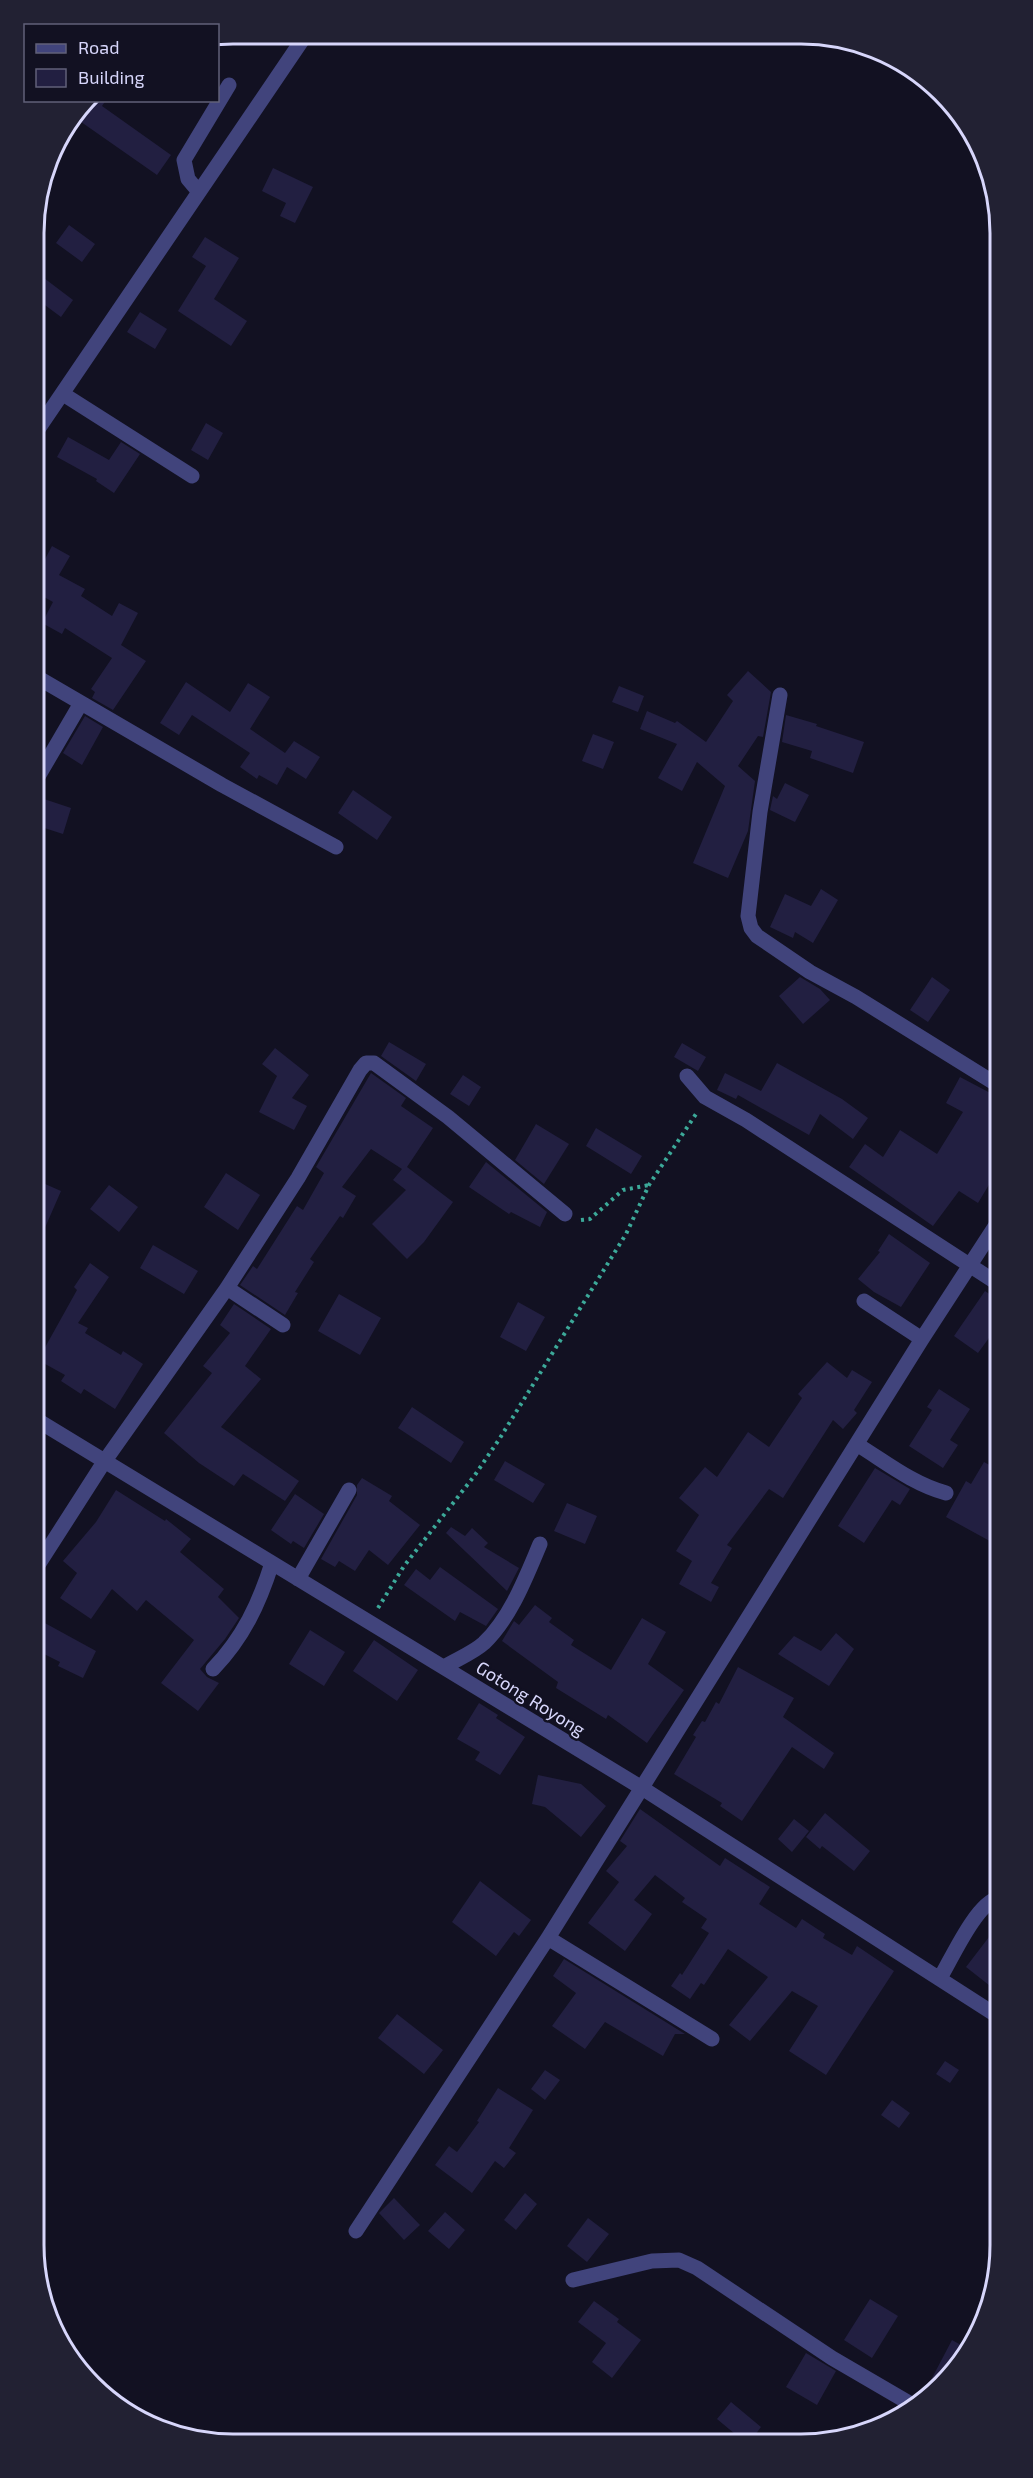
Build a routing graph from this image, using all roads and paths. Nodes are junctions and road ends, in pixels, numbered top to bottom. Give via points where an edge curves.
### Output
1 (300, 44) edge
2 (229, 85) dead end
3 (219, 102) edge
4 (219, 102) edge
5 (199, 192) junction
6 (63, 394) junction
7 (44, 421) edge
8 (192, 476) dead end
9 (44, 681) edge
10 (780, 695) dead end
11 (81, 703) junction
12 (44, 766) edge
13 (336, 848) dead end
14 (687, 1076) dead end
15 (990, 1080) edge
16 (705, 1096) junction
17 (649, 1185) junction
18 (565, 1214) joint
19 (990, 1235) edge
20 (970, 1267) junction
21 (989, 1279) edge
22 (227, 1288) junction
23 (864, 1301) dead end
24 (283, 1325) dead end
25 (922, 1339) junction
26 (44, 1424) edge
27 (858, 1445) junction
28 (104, 1462) junction
29 (349, 1490) dead end
30 (946, 1493) dead end
31 (540, 1544) dead end
32 (44, 1556) edge
33 (272, 1563) junction
34 (298, 1579) junction
35 (370, 1622) junction
36 (444, 1667) junction
37 (213, 1669) dead end
38 (642, 1788) junction
39 (989, 1902) edge
40 (548, 1938) junction
41 (940, 1978) junction
42 (989, 2010) edge
43 (712, 2038) dead end
44 (356, 2231) dead end
45 (573, 2280) dead end
46 (907, 2402) edge

1 - 5 street
2 - 4 street
3 - 5 street via 184,160 188,179
5 - 6 street
6 - 7 street
6 - 8 street
9 - 11 street
10 - 15 street via 760,812 748,916 751,928 810,972
11 - 12 street
11 - 13 street
14 - 16 street
16 - 17 path via 693,1121
16 - 20 street
17 - 18 path via 623,1190 590,1219 578,1221
17 - 35 path via 626,1234 500,1438 404,1566
18 - 22 street via 448,1117 374,1063 366,1064
19 - 20 street
20 - 21 street
20 - 25 street
22 - 24 street
22 - 28 street
23 - 25 street
25 - 27 street
26 - 28 street, Gotong Royong
27 - 30 street via 905,1477
27 - 38 street
28 - 32 street
28 - 33 street, Gotong Royong
29 - 34 street
31 - 36 street via 524,1581 493,1632 474,1650
33 - 34 street, Gotong Royong
33 - 37 street via 251,1617 231,1650
34 - 35 street, Gotong Royong
35 - 36 street, Gotong Royong
36 - 38 street, Gotong Royong
38 - 40 street
38 - 41 street, Gotong Royong
39 - 41 street
40 - 43 street
40 - 44 street
41 - 42 street, Gotong Royong
45 - 46 street via 652,2261 679,2260 698,2268 760,2313

